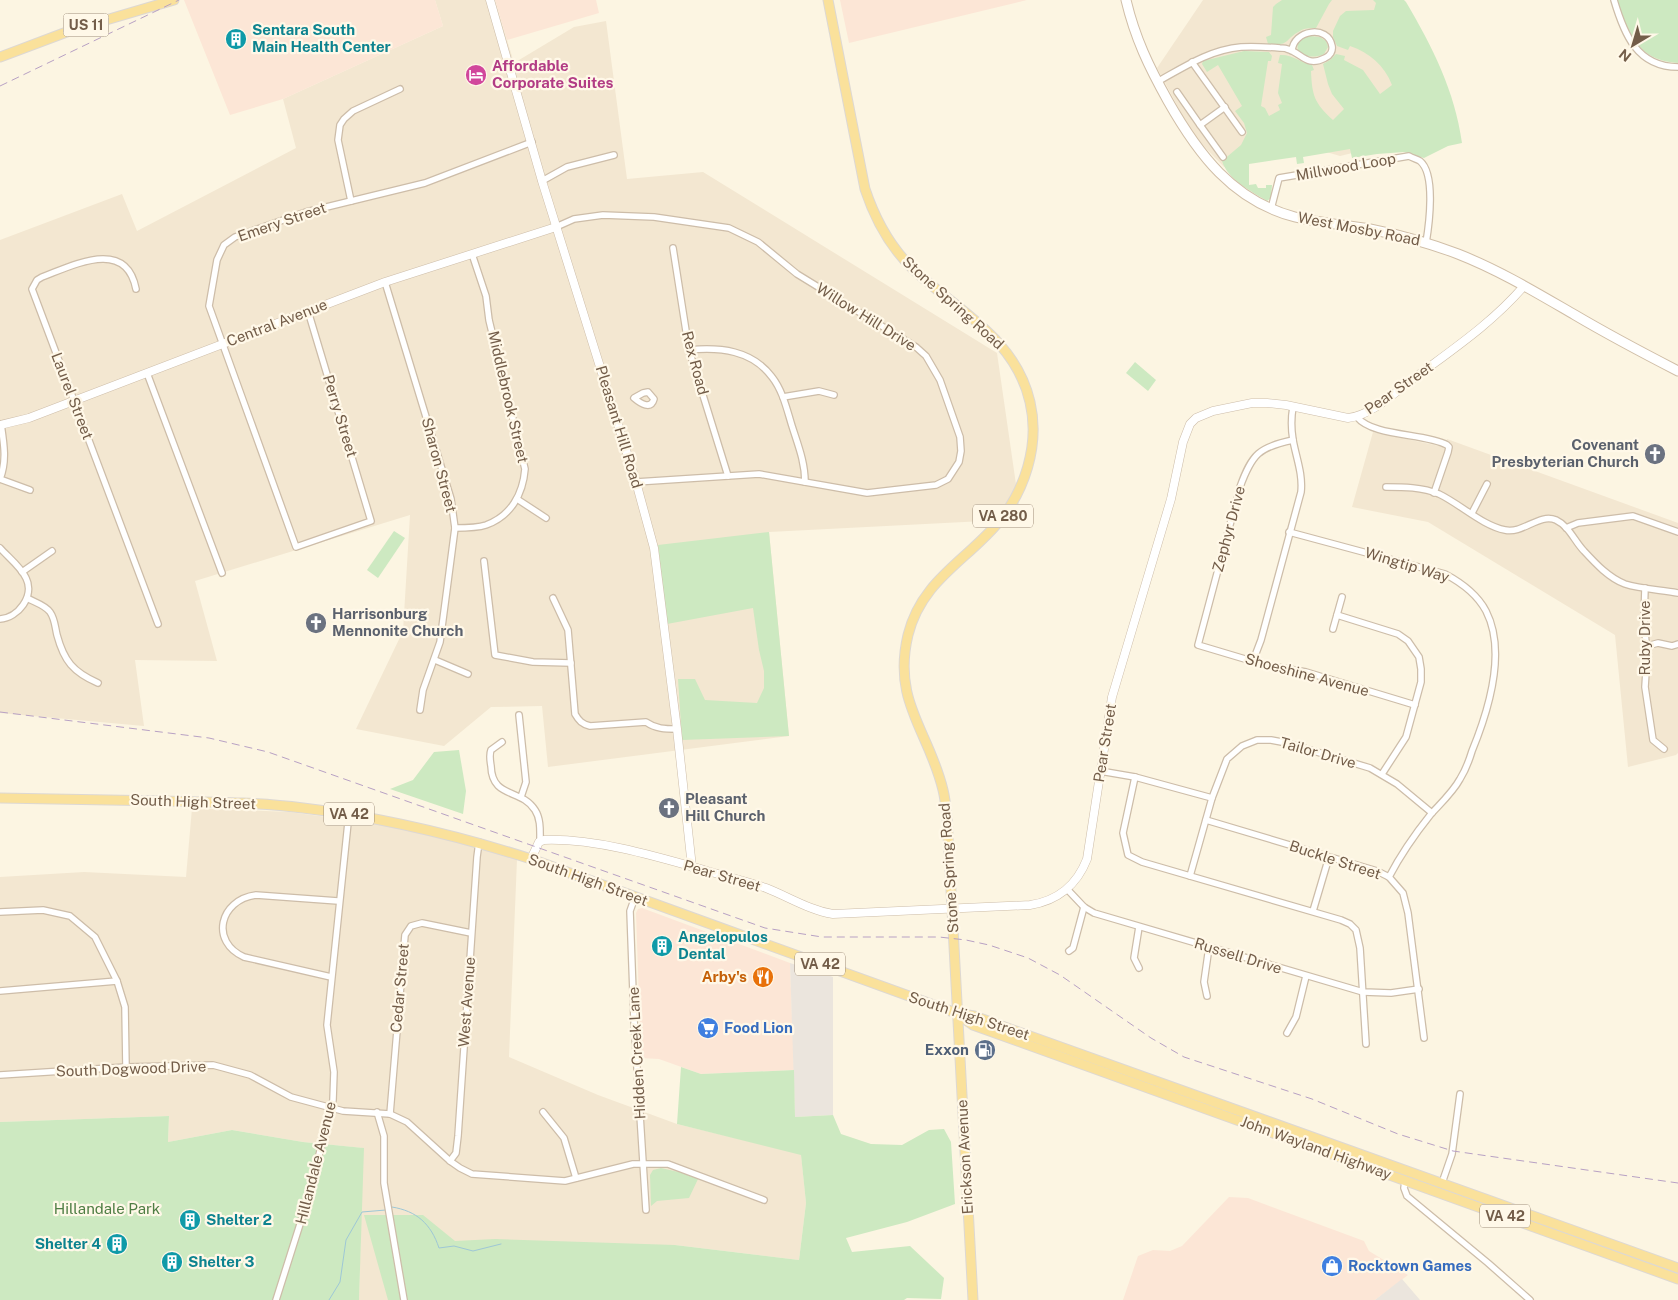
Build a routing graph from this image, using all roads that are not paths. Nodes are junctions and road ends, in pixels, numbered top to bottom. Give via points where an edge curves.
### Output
1 (174, 0) edge
2 (490, 0) edge
3 (828, 0) edge
4 (1126, 0) edge
5 (1614, 0) edge
6 (1292, 51) junction
7 (0, 57) edge
8 (1192, 62) junction
9 (1678, 67) edge
10 (1157, 82) junction
11 (400, 89) dead end
12 (1177, 92) dead end
13 (1224, 107) junction
14 (1200, 125) junction
15 (1242, 132) dead end
16 (532, 142) junction
17 (614, 155) dead end
18 (1223, 157) dead end
19 (542, 181) junction
20 (351, 201) junction
21 (1271, 209) junction
22 (556, 227) junction
23 (1426, 243) junction
24 (673, 248) dead end
25 (472, 254) junction
26 (385, 282) junction
27 (1524, 286) junction
28 (136, 289) dead end
29 (308, 311) junction
30 (222, 344) junction
31 (689, 350) junction
32 (1678, 371) edge
33 (147, 373) junction
34 (834, 395) dead end
35 (783, 397) junction
36 (74, 401) junction
37 (1293, 407) junction
38 (1357, 417) junction
39 (0, 424) edge
40 (1293, 440) junction
41 (728, 476) junction
42 (0, 479) edge
43 (636, 482) junction
44 (805, 482) junction
45 (1487, 484) dead end
46 (1386, 487) dead end
47 (30, 490) dead end
48 (1434, 492) junction
49 (517, 500) junction
50 (1472, 513) junction
51 (546, 518) dead end
52 (455, 528) junction
53 (1566, 528) junction
54 (1290, 532) junction
55 (1678, 532) edge
56 (296, 547) joint
57 (0, 548) edge
58 (52, 552) dead end
59 (484, 560) dead end
60 (22, 572) junction
61 (222, 573) dead end
62 (1646, 588) junction
63 (1678, 593) edge
64 (1342, 597) dead end
65 (27, 598) junction
66 (553, 598) dead end
67 (1337, 615) junction
68 (0, 619) edge
69 (158, 624) dead end
70 (1333, 629) dead end
71 (1678, 644) edge
72 (1198, 646) joint
73 (1647, 646) junction
74 (435, 660) junction
75 (1254, 661) junction
76 (571, 663) junction
77 (468, 674) dead end
78 (98, 684) dead end
79 (1415, 705) junction
80 (420, 710) dead end
81 (519, 715) dead end
82 (677, 729) junction
83 (502, 742) dead end
84 (1664, 749) dead end
85 (1100, 771) junction
86 (1382, 774) junction
87 (1135, 776) junction
88 (521, 797) junction
89 (0, 798) edge
90 (1212, 798) junction
91 (1432, 813) junction
92 (348, 814) junction
93 (1206, 820) junction
94 (479, 842) junction
95 (540, 842) junction
96 (1329, 857) junction
97 (531, 859) junction
98 (692, 867) junction
99 (1190, 876) junction
100 (1389, 877) junction
101 (1068, 889) junction
102 (635, 897) junction
103 (338, 901) junction
104 (1084, 907) junction
105 (952, 909) junction
106 (1312, 911) junction
107 (0, 912) edge
108 (1139, 926) junction
109 (471, 934) junction
110 (1209, 947) junction
111 (1069, 951) dead end
112 (1138, 968) dead end
113 (1306, 976) junction
114 (331, 977) junction
115 (117, 981) junction
116 (1418, 989) junction
117 (0, 991) edge
118 (1363, 992) junction
119 (1207, 996) dead end
120 (956, 1013) junction
121 (1287, 1033) dead end
122 (1424, 1038) dead end
123 (1366, 1044) dead end
124 (126, 1067) junction
125 (0, 1075) edge
126 (1152, 1080) joint
127 (1460, 1094) dead end
128 (330, 1108) junction
129 (377, 1112) junction
130 (543, 1112) dead end
131 (390, 1114) junction
132 (450, 1161) junction
133 (644, 1163) junction
134 (576, 1178) junction
135 (1406, 1181) junction
136 (1442, 1183) junction
137 (764, 1200) dead end
138 (646, 1210) dead end
139 (1678, 1268) edge
140 (1678, 1279) edge
141 (276, 1300) edge
142 (404, 1300) edge
143 (973, 1300) edge
144 (1530, 1300) edge

1 - 7 main road, US 11 via 72,30
2 - 16 street, Pleasant Hill Road
3 - 105 main road, Stone Spring Road / VA 280 via 865,189 882,229 913,269 983,327 1005,350 1020,373 1030,402 1032,447 1014,502 996,526 946,571 927,593 908,635 904,679 911,710 943,789
4 - 10 main road, West Mosby Road via 1139,45
5 - 9 street via 1636,50 1656,64
6 - 6 street via 1302,58 1317,61 1329,56 1332,46 1325,35 1309,32 1296,38
6 - 8 street via 1287,48 1242,47 1214,52
8 - 10 street
8 - 13 street
10 - 21 main road, West Mosby Road via 1189,137 1208,161 1238,190
11 - 20 street via 353,111 340,125 338,140
12 - 14 street
13 - 14 street
13 - 15 street
14 - 18 street
16 - 19 street, Pleasant Hill Road
16 - 20 street, Emery Street via 425,183
17 - 19 street via 567,167
19 - 22 street, Pleasant Hill Road
20 - 30 street, Emery Street via 306,212 235,237 224,245 217,260 209,306
21 - 23 main road, West Mosby Road via 1300,218
21 - 23 street, Millwood Loop via 1279,178 1409,156 1421,162 1427,175 1431,208
22 - 25 street, Central Avenue
22 - 43 street, Pleasant Hill Road
22 - 44 street, Willow Hill Drive via 574,219 603,215 654,217 729,228 758,242 797,274 926,356 940,380 960,437 959,462 948,479 936,485 867,493
23 - 27 main road, West Mosby Road
24 - 31 street, Rex Road
25 - 26 street, Central Avenue
25 - 49 street, Middlebrook Street via 486,296 489,320 525,463
26 - 29 street, Central Avenue
26 - 52 street, Sharon Street via 451,500
27 - 32 main road, West Mosby Road
27 - 38 street, Pear Street via 1478,331
28 - 36 street, Laurel Street via 129,271 105,258 86,261 42,277 33,285
29 - 30 street, Central Avenue
29 - 56 street, Perry Street via 371,521
30 - 33 street, Central Avenue
30 - 56 street, Emery Street
31 - 35 street via 711,348 744,355 773,377
31 - 41 street, Rex Road
33 - 36 street, Central Avenue
33 - 61 street
34 - 35 street via 819,391
35 - 44 street via 805,466
36 - 39 street, Central Avenue via 29,418
36 - 69 street, Laurel Street
37 - 38 street, Pear Street
37 - 40 street
37 - 85 street, Pear Street via 1252,403 1213,411 1190,424 1112,697
38 - 48 street via 1381,429 1447,444 1448,452
39 - 42 street via 5,455
40 - 54 street via 1302,480
40 - 72 street, Zephyr Drive via 1259,452 1248,467
41 - 43 street, Willow Hill Drive
41 - 44 street, Willow Hill Drive via 759,474
42 - 47 street
43 - 82 street, Pleasant Hill Road via 654,548
45 - 50 street
46 - 48 street
48 - 50 street
49 - 51 street
49 - 52 street, Middlebrook Street via 509,510 486,525
50 - 53 street via 1496,528 1510,531 1548,519 1556,520
52 - 74 street, Sharon Street
53 - 55 street via 1578,523 1633,516
53 - 62 street, Ruby Drive via 1582,550 1612,577
54 - 75 street
54 - 91 street, Wingtip Way via 1445,574 1470,590 1487,612 1494,641 1492,693 1488,709 1460,780
57 - 60 street
58 - 60 street
59 - 76 street via 495,655 533,662
60 - 65 street via 28,585
62 - 63 street
62 - 73 street, Ruby Drive via 1644,620
64 - 67 street
65 - 68 street via 16,614
65 - 78 street via 52,614 62,650 72,667
66 - 76 street via 567,626
67 - 70 street
67 - 79 street via 1398,634 1408,641 1419,656 1421,669 1422,682
71 - 73 street
72 - 75 street, Shoeshine Avenue
73 - 84 street, Ruby Drive via 1645,687 1653,740
74 - 77 street
74 - 80 street, Sharon Street via 423,690
75 - 79 street, Shoeshine Avenue via 1306,672
76 - 82 street via 575,714 584,725 646,722 653,727
79 - 86 street via 1406,737
81 - 88 street via 526,782
82 - 98 street, Pleasant Hill Road
83 - 88 street via 491,750 491,774 503,790
85 - 87 street
85 - 101 street, Pear Street via 1087,859
86 - 90 street, Tailor Drive via 1287,743 1257,740 1242,746 1227,759
86 - 91 street, Tailor Drive
87 - 90 street
87 - 99 street via 1123,834 1128,856
88 - 95 street via 536,811
89 - 92 main road, South High Street / VA 42 via 229,802
90 - 93 street, Tailor Drive
91 - 100 street, Wingtip Way via 1400,856
92 - 94 main road, South High Street / VA 42 via 422,827
92 - 103 street, Hillandale Avenue
93 - 96 street, Buckle Street
93 - 99 street, Tailor Drive
94 - 97 main road, South High Street / VA 42
94 - 109 street, West Avenue
95 - 97 street
95 - 98 street, Pear Street via 580,842
96 - 100 street, Buckle Street
96 - 106 street
97 - 102 main road, South High Street / VA 42
98 - 105 street, Pear Street via 765,888 810,908 833,914
99 - 106 street
100 - 116 street, Buckle Street via 1403,893
101 - 104 street, Russell Drive
101 - 105 street, Pear Street via 1042,903
102 - 120 main road, South High Street / VA 42
102 - 133 street, Hidden Creek Lane via 630,911
103 - 114 street, Hillandale Avenue
103 - 114 street via 256,895 238,900 230,907 223,922 227,943 237,954
104 - 108 street, Russell Drive
104 - 111 street via 1073,948
105 - 120 main road, Stone Spring Road / VA 280
106 - 118 street via 1350,924 1356,930
107 - 115 street via 43,910 70,916 95,937
108 - 110 street, Russell Drive
108 - 112 street via 1134,958
109 - 131 street, Cedar Street via 422,923 411,926 405,935
109 - 132 street, West Avenue via 458,1136 456,1153
110 - 113 street, Russell Drive
110 - 119 street via 1204,982
113 - 118 street, Russell Drive
113 - 121 street via 1296,1017
114 - 128 street, Hillandale Avenue via 327,1025 334,1072
115 - 117 street
115 - 124 street via 125,1007
116 - 118 street, Russell Drive
116 - 122 street, Buckle Street
118 - 123 street
120 - 126 main road, South High Street / VA 42 via 974,1016
120 - 135 main road, John Wayland Highway / VA 42 via 973,1025
120 - 143 main road, Erickson Avenue
124 - 125 street, South Dogwood Drive
124 - 128 street, South Dogwood Drive via 213,1065 250,1075 290,1096
126 - 136 main road, John Wayland Highway / VA 42
127 - 136 street via 1452,1154
128 - 129 street, South Dogwood Drive via 356,1113
128 - 141 street, Hillandale Avenue via 307,1202
129 - 131 street, South Dogwood Drive
129 - 142 street via 384,1136 384,1184
130 - 134 street via 564,1138
131 - 132 street, South Dogwood Drive via 407,1122
132 - 134 street, South Dogwood Drive via 472,1174 555,1181
133 - 134 street, South Dogwood Drive
133 - 137 street, South Dogwood Drive via 674,1165
133 - 138 street, Hidden Creek Lane
135 - 140 main road, John Wayland Highway / VA 42
135 - 144 street via 1407,1196
136 - 139 main road, John Wayland Highway / VA 42

